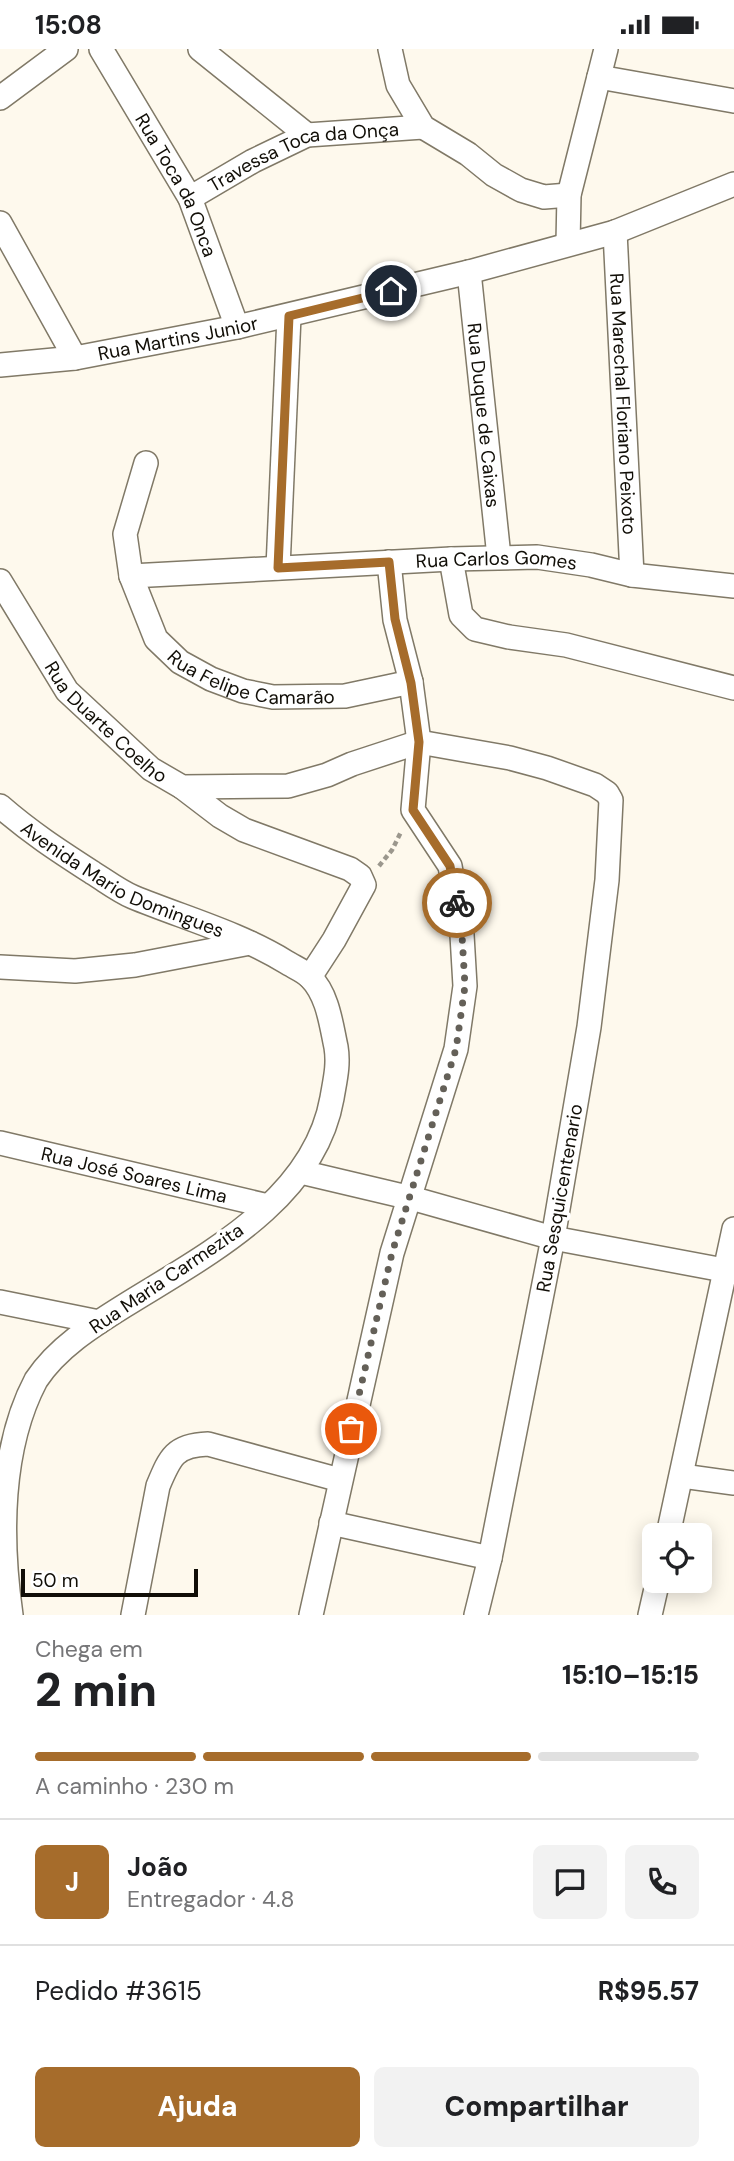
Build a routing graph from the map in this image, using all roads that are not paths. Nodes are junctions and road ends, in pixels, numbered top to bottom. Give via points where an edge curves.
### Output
1 (66, 49) edge
2 (101, 49) edge
3 (201, 49) edge
4 (390, 49) edge
5 (606, 49) edge
6 (600, 77) junction
7 (0, 98) edge
8 (734, 101) edge
9 (424, 127) junction
10 (307, 135) junction
11 (734, 184) edge
12 (569, 195) junction
13 (190, 198) junction
14 (0, 223) edge
15 (615, 232) junction
16 (568, 243) junction
17 (468, 272) junction
18 (289, 316) junction
19 (237, 327) junction
20 (75, 358) junction
21 (0, 365) edge
22 (146, 463) dead end
23 (499, 557) junction
24 (451, 559) junction
25 (389, 562) junction
26 (278, 568) junction
27 (632, 575) junction
28 (131, 576) junction
29 (0, 581) edge
30 (734, 586) edge
31 (411, 683) junction
32 (734, 688) edge
33 (419, 742) junction
34 (183, 787) junction
35 (0, 806) edge
36 (250, 943) junction
37 (0, 967) edge
38 (310, 977) junction
39 (0, 1143) edge
40 (301, 1172) junction
41 (411, 1198) junction
42 (268, 1206) junction
43 (734, 1229) edge
44 (553, 1238) junction
45 (729, 1271) edge
46 (0, 1302) edge
47 (99, 1322) junction
48 (2, 1471) edge
49 (682, 1476) junction
50 (340, 1480) junction
51 (734, 1483) edge
52 (331, 1523) junction
53 (671, 1523) edge
54 (490, 1558) junction
55 (655, 1593) edge
56 (12, 1615) edge
57 (132, 1615) edge
58 (311, 1615) edge
59 (476, 1615) edge
60 (650, 1615) edge

1 - 7 street
2 - 13 street, Rua Toca da Onca
3 - 10 street
4 - 9 street via 398,85
5 - 6 street
6 - 8 street
6 - 12 street
9 - 10 street, Travessa Toca da Onça
9 - 12 street via 521,190 544,197
10 - 13 street, Travessa Toca da Onça via 253,160
11 - 15 street, Rua Martins Junior
12 - 16 street
13 - 19 street, Rua Toca da Onca
14 - 20 street
15 - 16 street, Rua Martins Junior
15 - 27 street, Rua Marechal Floriano Peixoto
16 - 17 street, Rua Martins Junior
17 - 18 street, Rua Martins Junior
17 - 23 street, Rua Duque de Caixas
18 - 19 street, Rua Martins Junior
18 - 26 street
19 - 20 street, Rua Martins Junior
20 - 21 street, Rua Martins Junior
22 - 28 street, Rua Felipe Camarão via 125,534
23 - 24 street, Rua Carlos Gomes
23 - 27 street, Rua Carlos Gomes via 537,557
24 - 25 street, Rua Carlos Gomes
24 - 32 street via 461,614 475,629 566,645
25 - 26 street, Rua Carlos Gomes
25 - 31 street via 395,619
26 - 28 street, Rua Carlos Gomes
27 - 30 street, Rua Carlos Gomes
28 - 31 street, Rua Felipe Camarão via 156,639 180,662 211,679 273,697 345,696
29 - 34 street, Rua Duarte Coelho via 67,691 151,769
31 - 33 street
33 - 34 street, Rua Duarte Coelho via 288,786
33 - 41 street via 413,810 450,866 465,986 456,1049
33 - 44 street, Rua Sesquicentenario via 510,758 595,785 611,800 607,880 589,1027
34 - 38 street via 244,830 360,876 364,885
35 - 36 street, Avenida Mario Domingues via 41,841 129,895
36 - 37 street via 135,965 75,971
36 - 38 street
38 - 40 street, Rua Maria Carmezita via 331,1019 338,1062 329,1118
39 - 42 street, Rua José Soares Lima
40 - 41 street
40 - 42 street, Rua Maria Carmezita
41 - 44 street
41 - 50 street via 392,1253
42 - 47 street, Rua Maria Carmezita via 232,1239
43 - 45 street
44 - 45 street
44 - 54 street, Rua Sesquicentenario
45 - 49 street
46 - 47 street
47 - 48 street, Rua Maria Carmezita via 64,1348 36,1380 16,1421
48 - 56 street, Rua Maria Carmezita via 4,1565
49 - 51 street
49 - 53 street
50 - 52 street
50 - 57 street via 208,1444 187,1445 166,1466 158,1486
52 - 54 street
52 - 58 street
54 - 59 street, Rua Sesquicentenario
55 - 60 street

